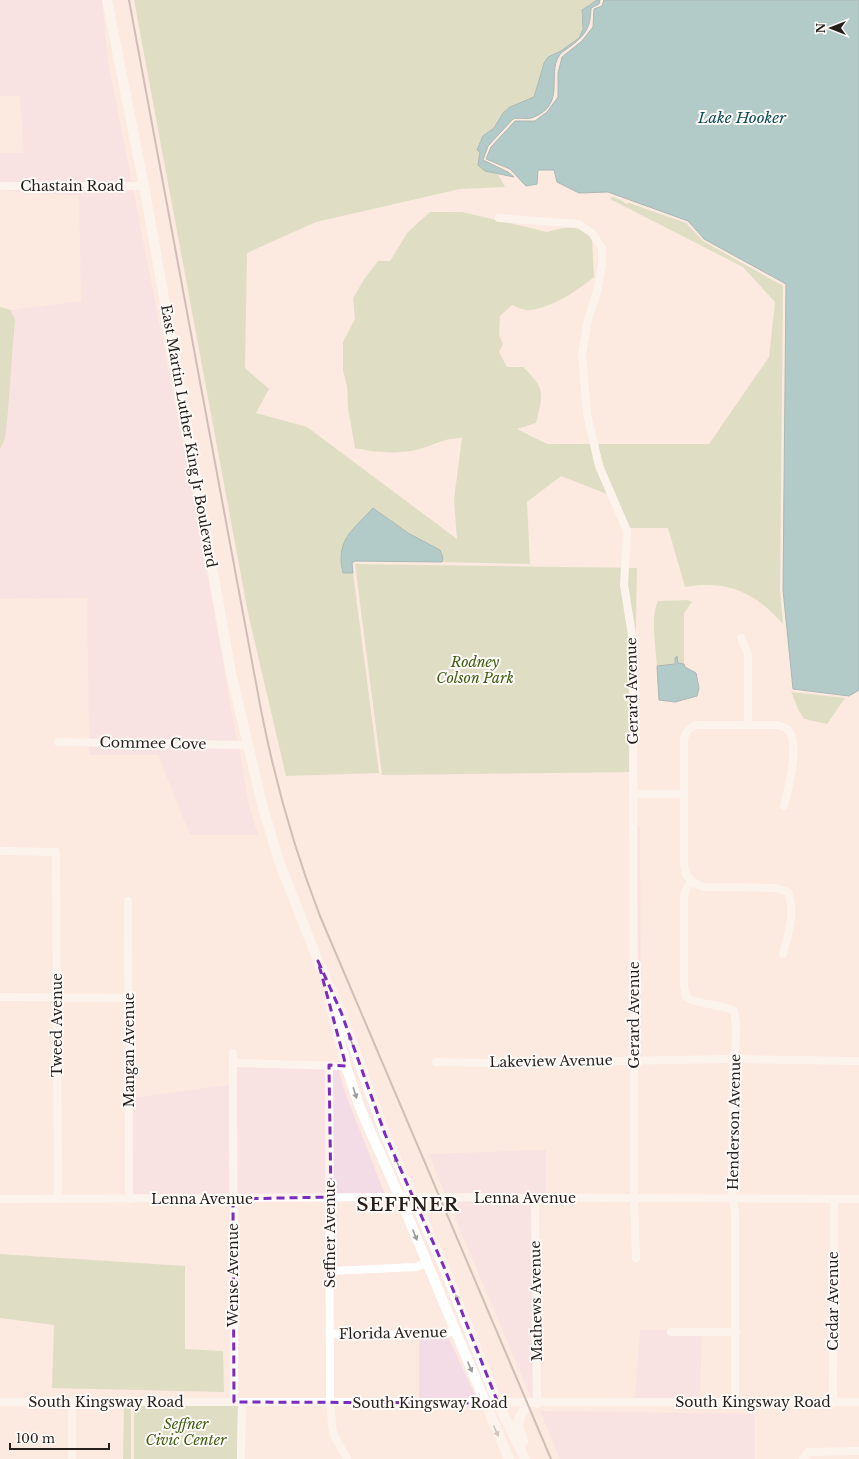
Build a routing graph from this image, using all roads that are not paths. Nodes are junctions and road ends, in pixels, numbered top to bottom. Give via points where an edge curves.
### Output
1 (107, 0) edge
2 (0, 186) edge
3 (144, 186) junction
4 (499, 218) dead end
5 (742, 638) dead end
6 (748, 725) junction
7 (58, 742) dead end
8 (248, 745) junction
9 (632, 794) junction
10 (684, 794) junction
11 (784, 806) dead end
12 (0, 851) edge
13 (692, 882) junction
14 (128, 901) dead end
15 (783, 954) dead end
16 (318, 962) junction
17 (0, 997) edge
18 (57, 997) junction
19 (128, 998) junction
20 (234, 1052) dead end
21 (634, 1059) junction
22 (733, 1059) junction
23 (859, 1061) edge
24 (436, 1062) dead end
25 (234, 1063) junction
26 (329, 1065) junction
27 (346, 1066) junction
28 (412, 1197) junction
29 (331, 1198) junction
30 (400, 1198) junction
31 (536, 1198) junction
32 (0, 1199) edge
33 (58, 1199) junction
34 (129, 1199) junction
35 (233, 1199) junction
36 (634, 1199) junction
37 (732, 1199) junction
38 (834, 1199) junction
39 (859, 1199) edge
40 (636, 1258) dead end
41 (426, 1263) junction
42 (331, 1271) junction
43 (455, 1331) junction
44 (671, 1332) dead end
45 (736, 1332) junction
46 (330, 1334) junction
47 (0, 1402) edge
48 (72, 1402) junction
49 (238, 1402) junction
50 (735, 1402) junction
51 (833, 1402) junction
52 (859, 1402) edge
53 (330, 1403) junction
54 (485, 1403) junction
55 (498, 1403) junction
56 (532, 1404) junction
57 (859, 1451) edge
58 (72, 1459) edge
59 (241, 1459) edge
60 (347, 1459) edge
61 (509, 1459) edge
62 (525, 1459) edge
63 (531, 1459) edge
64 (803, 1459) edge

1 - 3 main road, East Martin Luther King Jr Boulevard
2 - 3 street, Chastain Road
3 - 8 main road, East Martin Luther King Jr Boulevard via 230,673
4 - 9 street, Gerard Avenue via 579,224 592,234 602,248 598,288 588,320 582,354 587,414 599,466 627,531 624,585 633,641
5 - 6 street via 748,654
6 - 10 street via 695,725 688,730 684,738
6 - 11 street via 777,725 787,729 792,740 792,780
7 - 8 street, Commee Cove
8 - 16 main road, East Martin Luther King Jr Boulevard via 262,808
9 - 10 street
9 - 21 street, Gerard Avenue
10 - 13 street via 684,865 686,874
12 - 18 street, Tweed Avenue via 56,852
13 - 15 street via 704,887 776,888 788,892 792,902 791,926
13 - 22 street, Henderson Avenue via 684,896 686,996 695,1003 727,1007 734,1011 736,1018
14 - 19 street, Mangan Avenue
16 - 27 main road
28 -> 16 main road via 385,1134 341,1012
17 - 18 street
18 - 19 street
18 - 33 street, Tweed Avenue
19 - 34 street, Mangan Avenue
20 - 25 street, Wense Avenue
21 - 22 street, Lakeview Avenue
21 - 24 street, Lakeview Avenue
21 - 36 street, Gerard Avenue
22 - 23 street, Lakeview Avenue
22 - 37 street, Henderson Avenue
25 - 26 street
25 - 35 street, Wense Avenue
26 - 27 street
26 - 29 street, Seffner Avenue
27 -> 30 main road via 360,1108
28 - 30 street, Lenna Avenue
28 - 31 street, Lenna Avenue
55 -> 28 main road via 469,1327
29 - 30 street, Lenna Avenue
29 - 35 street, Lenna Avenue
29 - 42 street, Seffner Avenue
30 -> 41 main road
31 - 36 street, Lenna Avenue
31 - 56 street, Mathews Avenue
32 - 33 street, Lenna Avenue
33 - 34 street, Lenna Avenue
34 - 35 street, Lenna Avenue
35 - 49 street, Wense Avenue
36 - 37 street, Lenna Avenue
36 - 40 street, Gerard Avenue
37 - 38 street, Lenna Avenue
37 - 45 street, Henderson Avenue
38 - 39 street, Lenna Avenue
38 - 51 street, Cedar Avenue
41 - 42 street via 416,1267
41 - 43 main road
42 - 46 street, Seffner Avenue
43 - 46 street, Florida Avenue via 444,1334
43 -> 54 main road
44 - 45 street
45 - 50 street, Henderson Avenue
46 - 53 street, Seffner Avenue
47 - 48 street, South Kingsway Road
48 - 49 street, South Kingsway Road
48 - 58 street
49 - 53 street, South Kingsway Road
49 - 59 street, Wense Avenue
50 - 51 street, South Kingsway Road
50 - 56 street, South Kingsway Road
51 - 52 street, South Kingsway Road
53 - 54 street, South Kingsway Road
53 - 60 street, Seffner Avenue via 333,1433
54 - 55 street, South Kingsway Road
54 -> 61 main road
55 - 56 street, South Kingsway Road
55 - 62 main road
56 - 63 main road via 519,1416 517,1424
57 - 64 street via 808,1452

